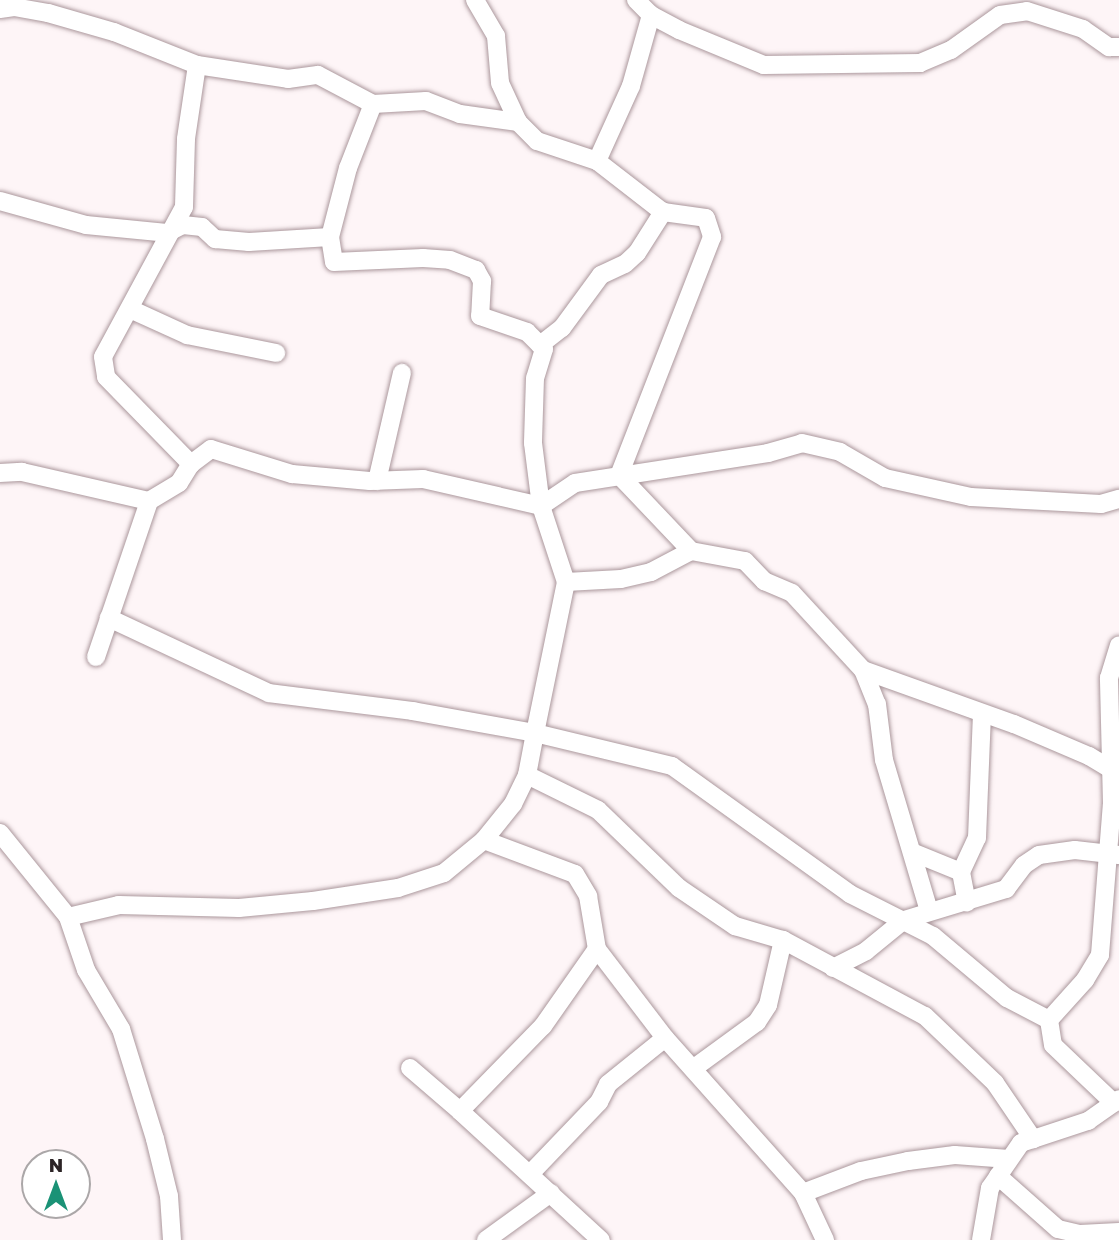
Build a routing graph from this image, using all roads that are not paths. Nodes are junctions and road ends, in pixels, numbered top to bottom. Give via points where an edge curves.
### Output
1 (475, 0) edge
2 (636, 0) edge
3 (0, 9) edge
4 (651, 15) junction
5 (1119, 47) edge
6 (197, 65) junction
7 (373, 104) junction
8 (518, 122) junction
9 (597, 161) junction
10 (0, 201) edge
11 (663, 212) junction
12 (167, 233) junction
13 (330, 237) junction
14 (130, 309) junction
15 (540, 345) junction
16 (276, 353) dead end
17 (402, 373) dead end
18 (191, 464) junction
19 (0, 473) edge
20 (619, 475) junction
21 (377, 481) junction
22 (1119, 499) edge
23 (149, 500) junction
24 (541, 506) junction
25 (691, 551) junction
26 (566, 582) junction
27 (109, 618) junction
28 (1119, 646) edge
29 (96, 657) dead end
30 (863, 670) junction
31 (982, 714) junction
32 (535, 733) junction
33 (1116, 772) edge
34 (527, 775) junction
35 (0, 833) edge
36 (484, 840) junction
37 (912, 852) junction
38 (1113, 855) edge
39 (961, 872) junction
40 (967, 902) junction
41 (929, 911) junction
42 (68, 917) junction
43 (904, 920) junction
44 (783, 940) junction
45 (1119, 944) edge
46 (597, 949) junction
47 (1100, 956) junction
48 (833, 968) junction
49 (1049, 1020) junction
50 (666, 1038) junction
51 (410, 1068) dead end
52 (694, 1068) junction
53 (1116, 1101) edge
54 (460, 1111) junction
55 (1033, 1139) junction
56 (1009, 1159) junction
57 (530, 1174) junction
58 (998, 1176) junction
59 (551, 1193) junction
60 (803, 1193) junction
61 (1119, 1232) edge
62 (173, 1240) edge
63 (486, 1240) edge
64 (601, 1240) edge
65 (825, 1240) edge
66 (981, 1240) edge

1 - 8 street via 496,36 499,83
2 - 4 street
3 - 6 street via 48,13 114,32
4 - 5 street via 764,65 920,63 951,50 1000,15 1027,11 1083,29 1109,47
4 - 9 street via 631,86
6 - 7 street via 288,79 318,75
6 - 12 street via 186,139 184,207
7 - 8 street via 426,101 460,114
7 - 13 street via 348,167
8 - 9 street via 537,141
9 - 11 street
10 - 12 street via 86,225
11 - 15 street via 638,253 601,275 562,328
11 - 20 street via 706,218 712,237
12 - 13 street via 183,225 202,227 215,239 249,242
12 - 14 street
13 - 15 street via 334,262 423,257 450,260 476,270 482,281 480,316 527,332
14 - 16 street via 187,335
14 - 18 street via 103,357 106,377
15 - 24 street via 544,349 535,378 533,443
17 - 21 street
18 - 21 street via 211,449 292,474
18 - 23 street via 179,483
19 - 23 street via 22,472
20 - 22 street via 768,453 802,443 840,452 885,478 971,498 1101,504
20 - 24 street via 575,483
20 - 25 street
21 - 24 street via 424,479
23 - 27 street
24 - 26 street
25 - 26 street via 651,572
25 - 30 street via 745,561 764,581 792,593
26 - 32 street
27 - 29 street
27 - 32 street via 269,693 413,711
28 - 33 street via 1109,678
30 - 31 street
30 - 37 street via 877,704 884,760
31 - 33 street via 1014,724
31 - 39 street via 977,838
32 - 34 street
32 - 43 street via 672,766 850,894
33 - 38 street
34 - 36 street via 513,804
34 - 44 street via 598,810 679,888 735,926
35 - 42 street
36 - 42 street via 444,873 398,888 239,908 119,905
36 - 46 street via 575,874 588,896
37 - 39 street
37 - 41 street
38 - 40 street via 1075,850 1039,856 1024,865 1006,889
38 - 47 street
39 - 40 street
40 - 41 street
41 - 43 street
42 - 62 street via 86,970 128,1047 169,1196
43 - 48 street via 866,951
43 - 49 street via 964,957 1007,998
44 - 48 street
44 - 52 street via 768,1005 757,1022
45 - 47 street
46 - 50 street
46 - 54 street via 543,1026
47 - 49 street via 1085,981
48 - 55 street via 925,1016 995,1083
49 - 53 street via 1053,1045
50 - 52 street
50 - 57 street via 608,1084 599,1102
51 - 54 street
52 - 60 street via 758,1148
53 - 55 street via 1088,1121
54 - 57 street
55 - 56 street via 1021,1143
56 - 58 street
56 - 60 street via 955,1155 908,1161 861,1171
57 - 59 street
58 - 61 street via 1058,1229 1080,1234
58 - 66 street via 990,1188
59 - 63 street
59 - 64 street
60 - 65 street

